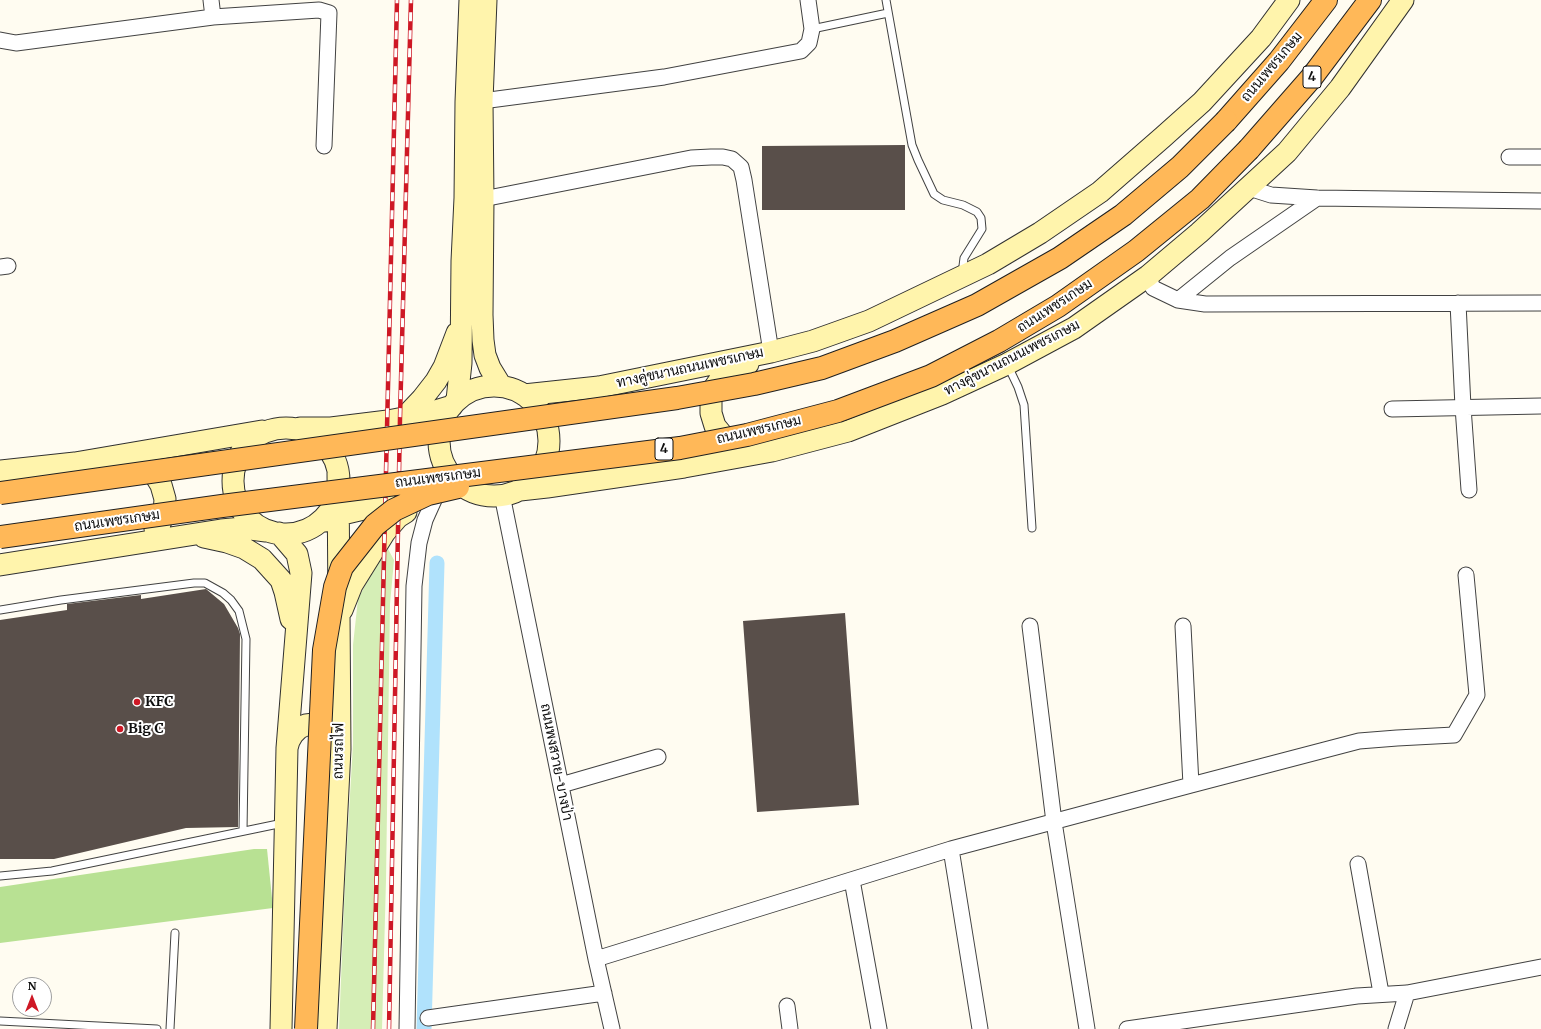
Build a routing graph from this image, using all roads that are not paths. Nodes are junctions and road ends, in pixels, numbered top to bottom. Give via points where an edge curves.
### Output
1 (211, 0) edge
2 (470, 0) edge
3 (486, 0) edge
4 (808, 0) edge
5 (886, 0) edge
6 (1289, 0) edge
7 (1326, 0) edge
8 (1370, 0) edge
9 (1403, 0) edge
10 (888, 13) junction
11 (213, 17) junction
12 (812, 29) junction
13 (0, 40) edge
14 (482, 101) junction
15 (324, 146) dead end
16 (1541, 157) edge
17 (1509, 158) dead end
18 (1250, 188) junction
19 (1317, 198) junction
20 (483, 199) junction
21 (1541, 201) edge
22 (966, 276) junction
23 (1148, 276) junction
24 (1178, 300) junction
25 (1458, 303) junction
26 (1541, 303) edge
27 (460, 324) junction
28 (813, 340) junction
29 (772, 352) junction
30 (1007, 364) junction
31 (501, 386) junction
32 (524, 394) junction
33 (455, 403) junction
34 (1541, 406) edge
35 (1463, 407) junction
36 (1392, 409) dead end
37 (404, 418) junction
38 (284, 428) junction
39 (848, 431) junction
40 (680, 448) junction
41 (75, 462) junction
42 (0, 471) edge
43 (338, 473) junction
44 (1469, 490) dead end
45 (0, 493) edge
46 (502, 493) junction
47 (428, 500) junction
48 (338, 515) junction
49 (308, 528) junction
50 (1032, 528) dead end
51 (274, 532) junction
52 (191, 535) junction
53 (0, 537) edge
54 (98, 550) junction
55 (0, 565) edge
56 (1466, 575) dead end
57 (0, 610) edge
58 (339, 617) junction
59 (1030, 626) dead end
60 (1183, 626) dead end
61 (295, 649) junction
62 (287, 748) junction
63 (340, 749) junction
64 (658, 757) dead end
65 (561, 785) junction
66 (1191, 785) junction
67 (286, 822) junction
68 (1054, 822) junction
69 (242, 831) junction
70 (951, 849) junction
71 (1358, 864) dead end
72 (0, 876) edge
73 (852, 880) junction
74 (175, 933) dead end
75 (596, 959) junction
76 (1541, 967) edge
77 (604, 992) junction
78 (1408, 992) junction
79 (1381, 993) junction
80 (787, 1006) dead end
81 (428, 1018) dead end
82 (0, 1021) edge
83 (72, 1026) edge
84 (157, 1029) edge
85 (170, 1029) edge
86 (281, 1029) edge
87 (306, 1029) edge
88 (326, 1029) edge
89 (407, 1029) edge
90 (612, 1029) edge
91 (790, 1029) edge
92 (879, 1029) edge
93 (980, 1029) edge
94 (1087, 1029) edge
95 (1127, 1029) edge
96 (1396, 1029) edge

1 - 11 street
2 - 27 main road
3 - 14 main road
4 - 12 street
5 - 10 lane
6 - 22 main road, ทางคู่ขนานถนนเพชรเกษม via 1261,38 1202,102 1100,192 1040,233
7 - 45 highway, ถนนเพชรเกษม, bridge via 1279,61 1226,121 1180,167 1123,215 1060,258 977,305 895,341 822,368 677,398
8 - 40 highway, ถนนเพชรเกษม / 4, bridge via 1312,77 1249,150 1200,199 1136,251 1058,306 931,376 838,411 747,435
9 - 18 main road, ทางคู่ขนานถนนเพชรเกษม / 4 via 1340,88 1287,152
10 - 12 lane
10 - 22 lane via 912,145 918,160 934,194 943,200 977,212 981,218 982,229 964,258
11 - 13 street via 16,43
11 - 15 street via 319,10 329,13
12 - 14 street via 809,43 801,51 664,77
14 - 20 main road
16 - 17 street
18 - 19 street via 1272,194
18 - 23 main road, ทางคู่ขนานถนนเพชรเกษม / 4
19 - 21 street
19 - 24 street via 1230,258
20 - 29 street via 691,158 732,159 741,167 744,180
20 - 31 main road via 483,340 490,368
22 - 28 main road, ทางคู่ขนานถนนเพชรเกษม via 869,321
23 - 24 street via 1153,288
23 - 30 main road, ทางคู่ขนานถนนเพชรเกษม / 4 via 1074,328
24 - 25 street via 1205,304
25 - 26 street
25 - 35 street
27 - 33 main road via 461,363
27 - 37 main road via 436,381
28 - 29 main road, ทางคู่ขนานถนนเพชรเกษม
28 - 39 main road via 731,370 714,388 711,413 715,426 724,437 736,444 749,447
29 - 32 main road, ทางคู่ขนานถนนเพชรเกษม via 599,387
30 - 39 main road, ทางคู่ขนานถนนเพชรเกษม / 4 via 942,394
30 - 50 lane via 1024,405
31 - 32 main road
31 - 33 main road via 470,391
32 - 46 main road via 538,407 547,424 550,443 546,462 535,478
33 - 37 main road via 429,413
33 - 46 main road via 443,420 439,435 440,452 446,467 456,480 469,490
34 - 35 street
35 - 36 street
35 - 44 street
37 - 38 main road via 331,428
38 - 41 main road
38 - 43 main road via 309,433 323,443 333,457
38 - 51 main road via 260,434 246,445 237,460 233,477 234,494 241,510 253,523
39 - 46 main road, ทางคู่ขนานถนนเพชรเกษม / 4 via 772,451 692,466
40 - 53 highway, ถนนเพชรเกษม / 4, bridge
40 - 87 highway, bridge via 474,483 428,494 394,510 375,525 342,567 335,587 324,650
41 - 42 main road
41 - 54 main road via 126,459 140,463 157,478 165,499 164,513 159,526 147,535
43 - 48 main road, ถนนรถไฟ
43 - 49 main road via 338,490 332,506 322,519
46 - 47 main road, ถนนเพชรเกษม / 4
46 - 65 street, ถนนพงสวาย-บางป่า
47 - 48 main road, ถนนเพชรเกษม / 4 via 385,504
47 - 58 main road via 398,517 385,532 352,585
47 - 89 street via 414,586
48 - 49 main road, ถนนเพชรเกษม / 4
48 - 58 main road, ถนนรถไฟ
49 - 51 main road via 294,533
51 - 52 main road, ถนนเพชรเกษม via 243,528
51 - 61 main road via 297,554 300,563
52 - 54 main road, ถนนเพชรเกษม
52 - 61 main road via 244,548 271,568 281,580 285,592
54 - 55 main road, ถนนเพชรเกษม
56 - 66 street via 1477,695 1454,735 1359,742
57 - 69 lane via 194,583 205,583 231,600 239,611 246,639
58 - 63 main road, ถนนรถไฟ
59 - 68 street
60 - 66 street
61 - 62 main road
62 - 63 main road via 293,734 299,728 314,724 329,729 335,735
62 - 67 main road
63 - 88 main road, ถนนรถไฟ
64 - 65 street
65 - 75 street, ถนนพงสวาย-บางป่า
66 - 68 street
67 - 69 lane
67 - 86 main road
68 - 70 street
68 - 94 street
69 - 72 lane via 52,871
70 - 73 street
70 - 93 street
71 - 79 street
73 - 75 street
73 - 92 street
74 - 85 lane
75 - 77 street, ถนนพงสวาย-บางป่า
76 - 78 street
77 - 81 street
77 - 90 street, ถนนพงสวาย-บางป่า
78 - 79 street
78 - 96 street
79 - 95 street
80 - 91 street
82 - 83 lane
83 - 84 lane

